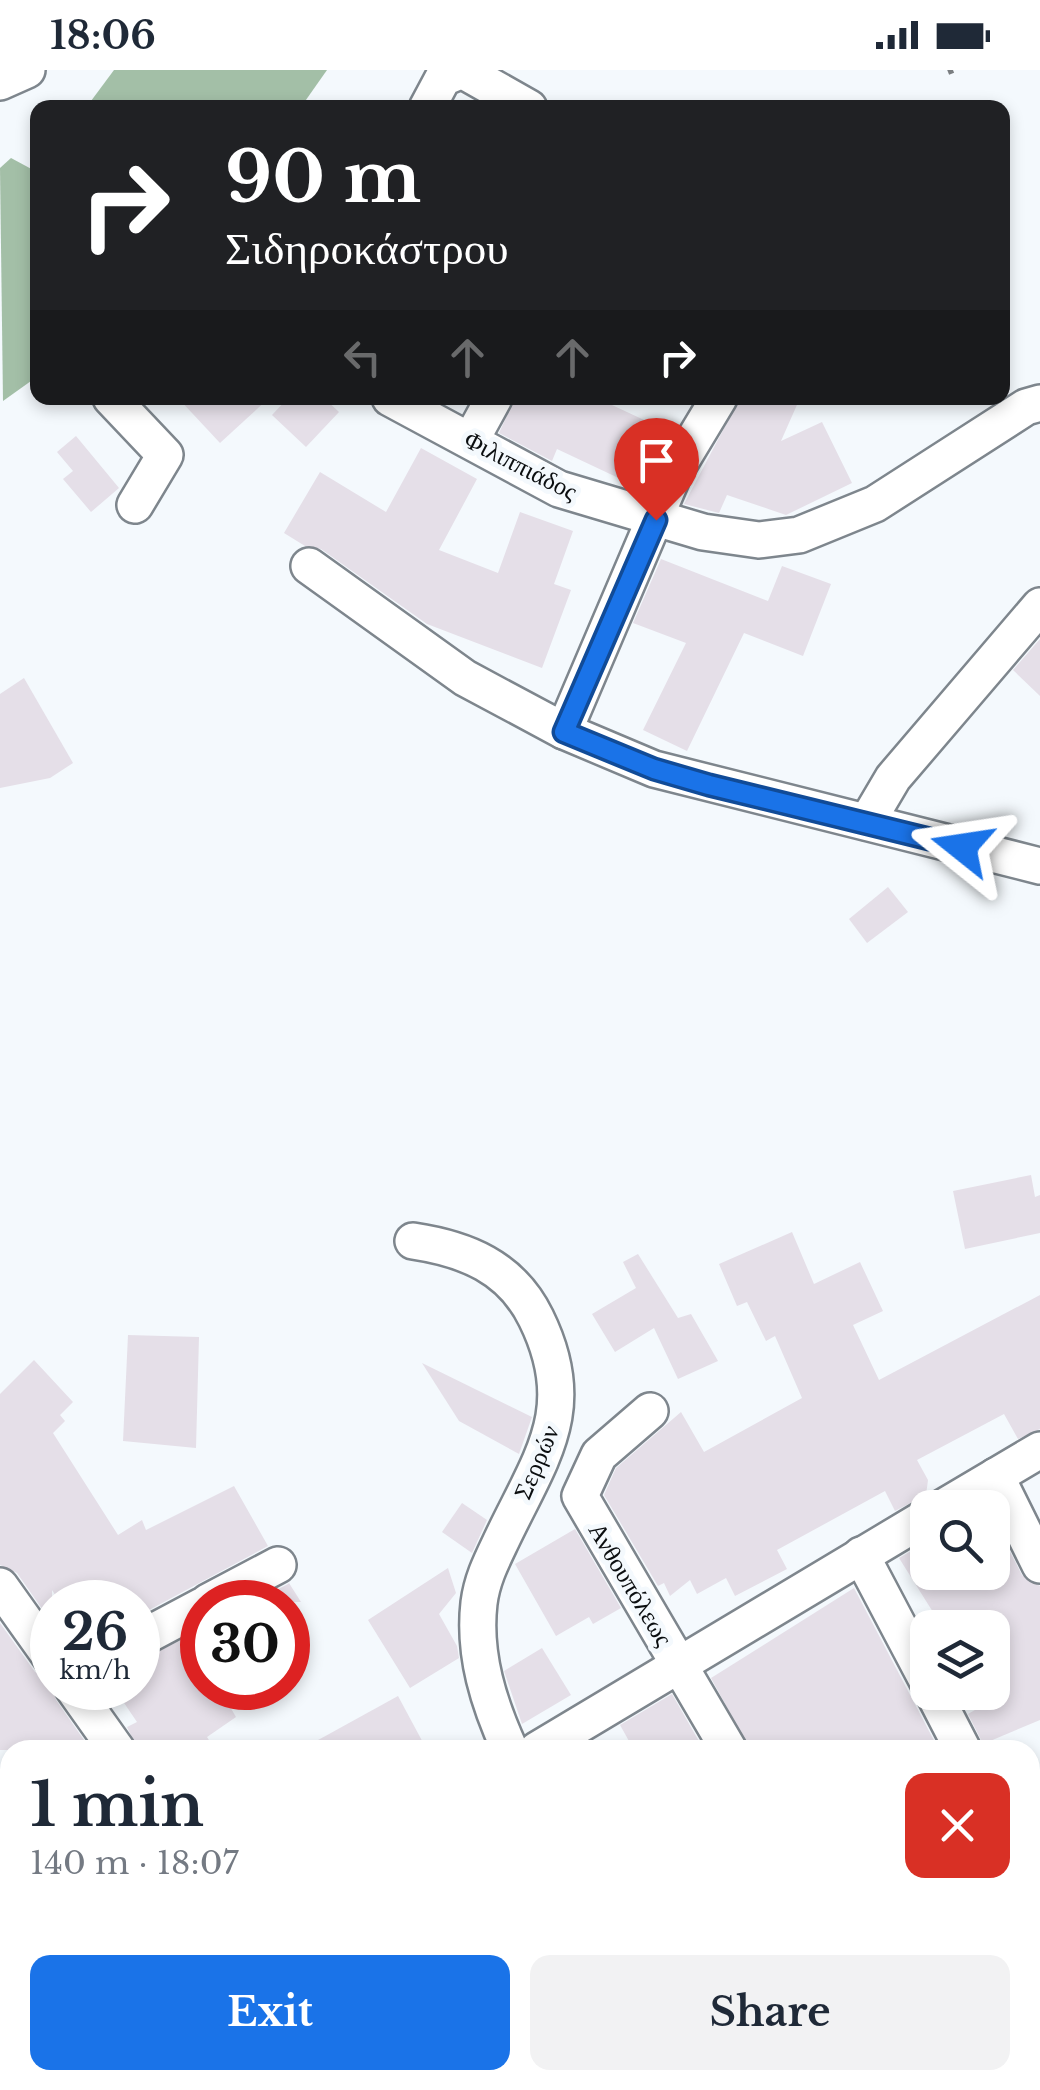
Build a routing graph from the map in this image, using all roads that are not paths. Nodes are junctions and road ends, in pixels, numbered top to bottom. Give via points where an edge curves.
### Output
1 (27, 70) edge
2 (469, 72) edge
3 (0, 82) edge
4 (431, 100) edge
5 (516, 100) edge
6 (1040, 404) edge
7 (118, 405) edge
8 (403, 405) edge
9 (490, 405) edge
10 (716, 405) edge
11 (999, 410) edge
12 (470, 440) junction
13 (135, 506) dead end
14 (656, 520) junction
15 (309, 566) dead end
16 (1040, 606) edge
17 (564, 732) junction
18 (867, 822) junction
19 (1040, 866) edge
20 (413, 1240) dead end
21 (650, 1412) dead end
22 (1040, 1450) edge
23 (996, 1476) junction
24 (972, 1490) edge
25 (910, 1526) edge
26 (861, 1555) junction
27 (278, 1565) dead end
28 (1040, 1565) edge
29 (250, 1580) edge
30 (0, 1586) edge
31 (30, 1628) edge
32 (910, 1648) edge
33 (679, 1666) junction
34 (89, 1710) edge
35 (943, 1710) edge
36 (110, 1740) edge
37 (506, 1740) edge
38 (554, 1740) edge
39 (723, 1740) edge
40 (959, 1740) edge

1 - 3 street
2 - 4 street via 451,72
2 - 5 street
6 - 11 street, Φιλιππιάδος
7 - 13 street via 165,455
8 - 12 street, Φιλιππιάδος
9 - 12 street
10 - 14 street via 680,461
11 - 14 street, Φιλιππιάδος via 875,504 799,535 743,540
12 - 14 street, Φιλιππιάδος via 559,489
14 - 17 street
15 - 17 street via 465,678
16 - 18 street via 892,778
17 - 18 street via 672,774
18 - 19 street
20 - 37 street, Σερρών via 480,1259 512,1282 538,1320 556,1382 550,1440 488,1568 479,1602 484,1681
21 - 33 street, Ανθουπόλεως via 599,1455 580,1496
22 - 23 street
23 - 24 street
23 - 28 street
25 - 26 street, Ανθουπόλεως
26 - 32 street
26 - 33 street, Ανθουπόλεως
27 - 29 street
30 - 31 street
33 - 38 street, Ανθουπόλεως
33 - 39 street
34 - 36 street
35 - 40 street

